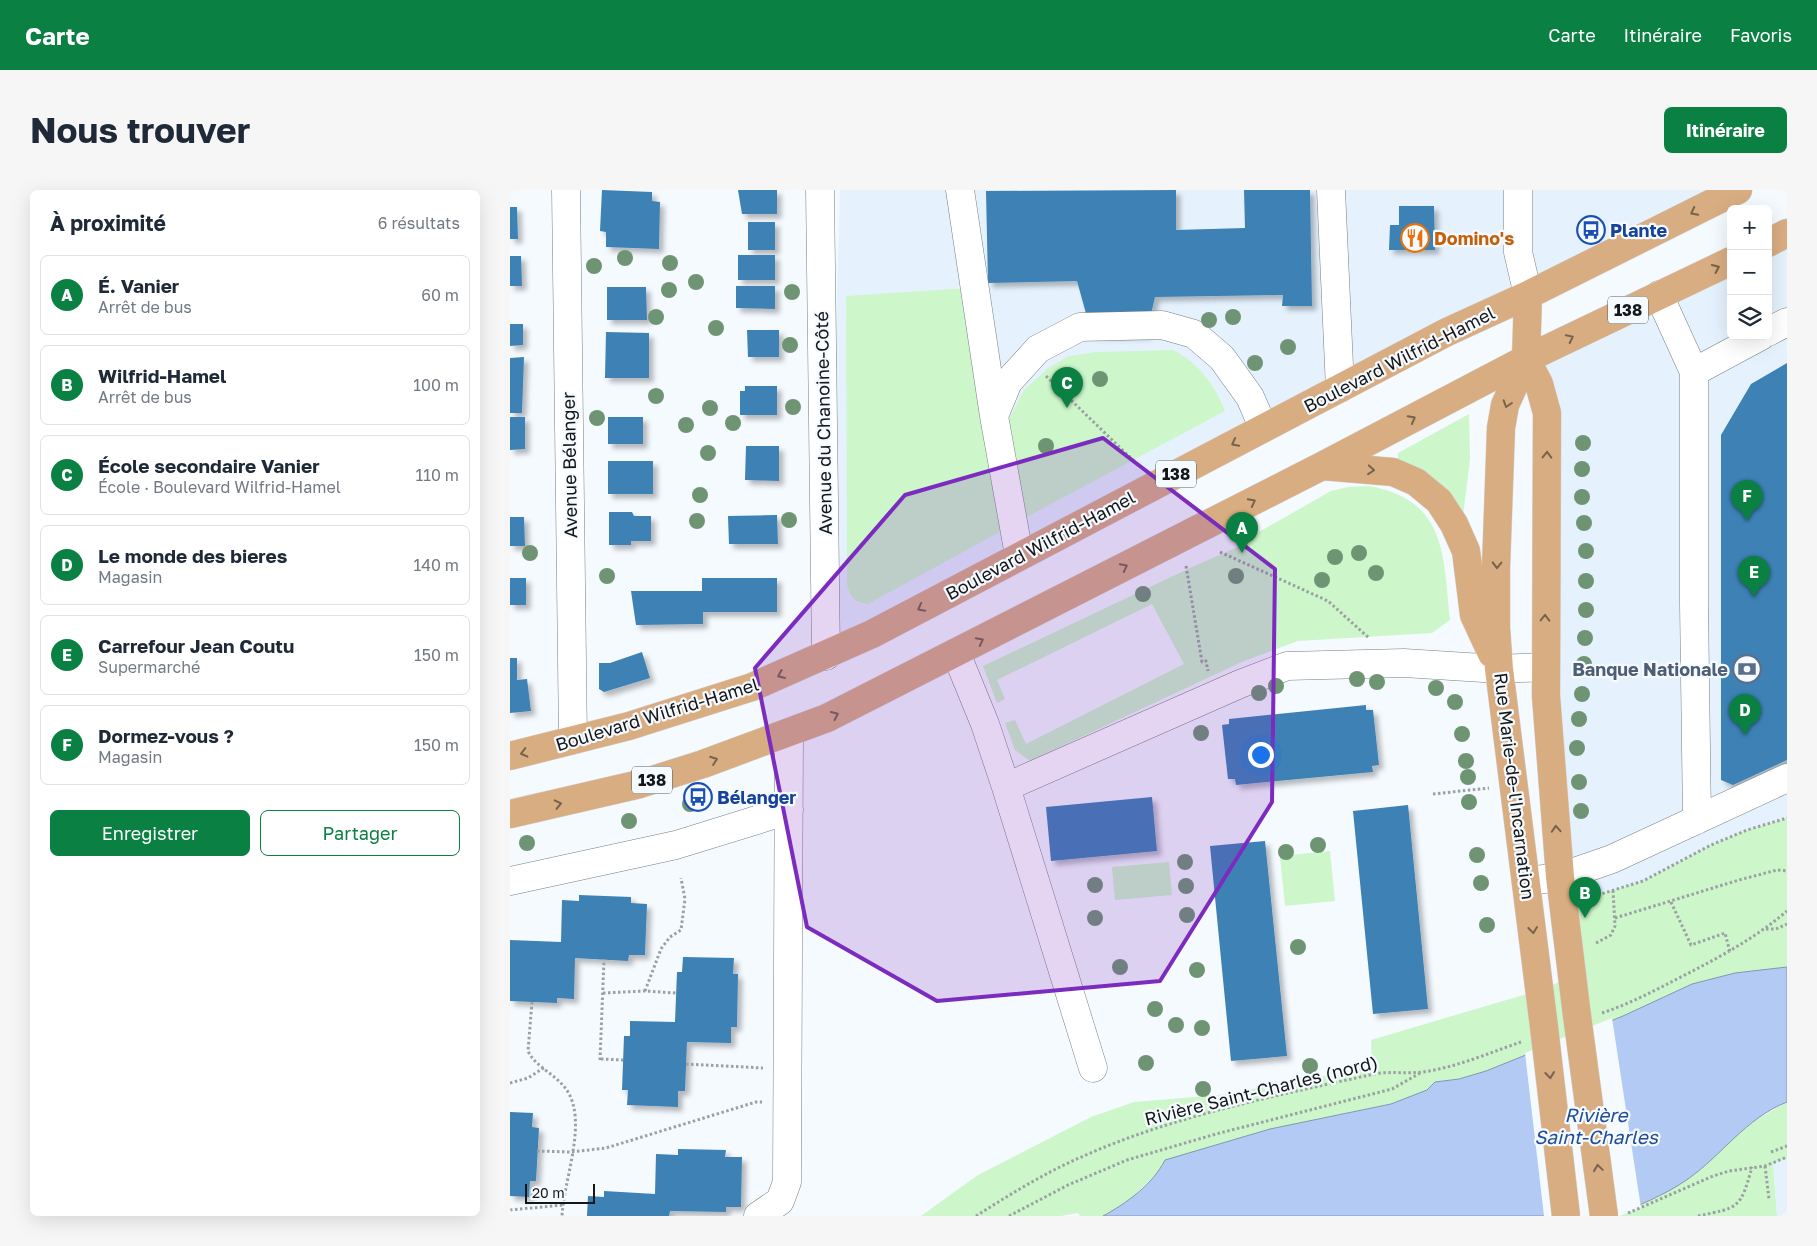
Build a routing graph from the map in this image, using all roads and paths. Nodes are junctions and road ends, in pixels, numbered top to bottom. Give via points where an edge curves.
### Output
1 (566, 190) edge
2 (820, 190) edge
3 (960, 190) edge
4 (1331, 190) edge
5 (1518, 190) edge
6 (1738, 190) edge
7 (1787, 233) edge
8 (1772, 240) edge
9 (1727, 263) edge
10 (1528, 295) junction
11 (1659, 295) junction
12 (1787, 322) edge
13 (1772, 330) edge
14 (1754, 340) edge
15 (1029, 359) junction
16 (1526, 359) junction
17 (1694, 372) junction
18 (1340, 388) junction
19 (994, 416) junction
20 (1264, 428) junction
21 (1137, 464) dead end
22 (1322, 466) junction
23 (1220, 552) dead end
24 (1019, 555) junction
25 (1186, 566) dead end
26 (956, 653) junction
27 (826, 656) junction
28 (1395, 663) junction
29 (1545, 666) junction
30 (1499, 669) junction
31 (1212, 697) junction
32 (790, 732) junction
33 (573, 740) junction
34 (510, 756) edge
35 (1787, 778) edge
36 (1515, 785) junction
37 (1006, 787) junction
38 (1433, 794) dead end
39 (789, 810) junction
40 (510, 814) edge
41 (1787, 818) edge
42 (1697, 820) junction
43 (1612, 859) junction
44 (1787, 871) edge
45 (1560, 877) junction
46 (681, 878) dead end
47 (510, 881) edge
48 (1528, 881) junction
49 (1613, 890) junction
50 (1671, 902) junction
51 (1564, 905) junction
52 (1787, 911) edge
53 (1615, 918) junction
54 (1787, 924) edge
55 (1596, 943) dead end
56 (1730, 952) dead end
57 (604, 959) dead end
58 (645, 990) junction
59 (603, 993) junction
60 (676, 993) dead end
61 (532, 1002) dead end
62 (623, 1060) dead end
63 (686, 1064) dead end
64 (545, 1067) junction
65 (1093, 1068) dead end
66 (788, 1070) junction
67 (510, 1083) edge
68 (756, 1102) dead end
69 (1787, 1146) edge
70 (537, 1151) dead end
71 (571, 1152) junction
72 (1771, 1152) dead end
73 (1787, 1157) edge
74 (1765, 1166) junction
75 (1752, 1167) junction
76 (1769, 1198) dead end
77 (563, 1205) junction
78 (510, 1210) edge
79 (562, 1216) edge
80 (758, 1216) edge
81 (976, 1216) edge
82 (1009, 1216) edge
83 (1566, 1216) edge
84 (1604, 1216) edge
85 (1621, 1216) edge
86 (1698, 1216) edge

1 - 33 street, Avenue Bélanger
2 - 27 street, Avenue du Chanoine-Côté
3 - 19 street
4 - 18 street
5 - 10 street via 1518,252
6 -> 10 main road, Boulevard Wilfrid-Hamel / 138
7 - 8 main road
11 -> 9 main road, 138
10 - 16 main road, Rue Marie-de-l'Incarnation
10 - 18 main road, Boulevard Wilfrid-Hamel / 138 via 1447,332
16 -> 11 main road, 138
11 - 17 street
12 - 13 street
14 - 17 street
15 - 19 street via 1008,382
15 - 20 street via 1038,349 1080,327 1162,325 1194,334 1222,358 1250,397
15 - 21 path
22 -> 16 main road, 138
29 -> 16 main road, Rue Marie-de-l'Incarnation via 1547,413 1540,384
16 -> 30 main road, Rue Marie-de-l'Incarnation via 1506,405 1501,428 1496,576
17 - 42 street
18 - 20 main road, Boulevard Wilfrid-Hamel / 138
19 - 24 street
20 -> 24 main road, Boulevard Wilfrid-Hamel / 138
26 -> 22 main road, 138
22 -> 30 main road via 1393,472 1416,482 1439,501 1466,551 1474,615
23 - 28 path via 1328,601
24 -> 27 main road, Boulevard Wilfrid-Hamel / 138
25 - 31 path via 1202,662 1206,661
32 -> 26 main road, 138 via 860,703
26 - 37 street
27 -> 33 main road, Boulevard Wilfrid-Hamel / 138 via 752,687
28 - 30 street
28 - 31 street via 1287,666
29 - 30 street
45 -> 29 main road, Rue Marie-de-l'Incarnation
30 - 36 main road, Rue Marie-de-l'Incarnation
31 - 37 street
32 - 39 street
40 -> 32 main road, 138 via 640,784
33 -> 34 main road, Boulevard Wilfrid-Hamel / 138
35 - 42 street
36 - 38 path
36 - 48 main road, Rue Marie-de-l'Incarnation
37 - 65 street
39 - 47 street via 676,845
39 - 66 street
41 - 49 path via 1747,830 1681,859 1643,881
42 - 43 street
43 - 45 street
43 - 49 path
44 - 50 path via 1777,870
45 - 48 street
45 - 51 main road, Rue Marie-de-l'Incarnation
46 - 58 path via 685,899 681,930 670,937 661,949
48 -> 83 main road, Rue Marie-de-l'Incarnation, bridge
49 - 51 path
49 - 53 path
50 - 53 path
50 - 56 path via 1691,945 1725,933
84 -> 51 main road, Rue Marie-de-l'Incarnation, bridge
52 - 54 path via 1766,929
53 - 55 path via 1611,935
57 - 59 path
58 - 59 path
58 - 60 path
59 - 62 path via 601,1060
61 - 64 path via 528,1051
63 - 66 path
64 - 67 path via 528,1078
64 - 71 path via 560,1081 573,1101 576,1131
66 - 80 street via 788,1182 780,1201
68 - 71 path via 606,1148
69 - 72 path
70 - 71 path
71 - 77 path
73 - 74 path
74 - 75 path
74 - 76 path
75 - 85 path via 1713,1176
75 - 86 path via 1741,1199 1728,1211
77 - 78 path
77 - 79 path
81 - 82 path, Rivière Saint-Charles (nord) via 1078,1158 1144,1132 1382,1072 1422,1072 1392,1090 1127,1160 1068,1185

